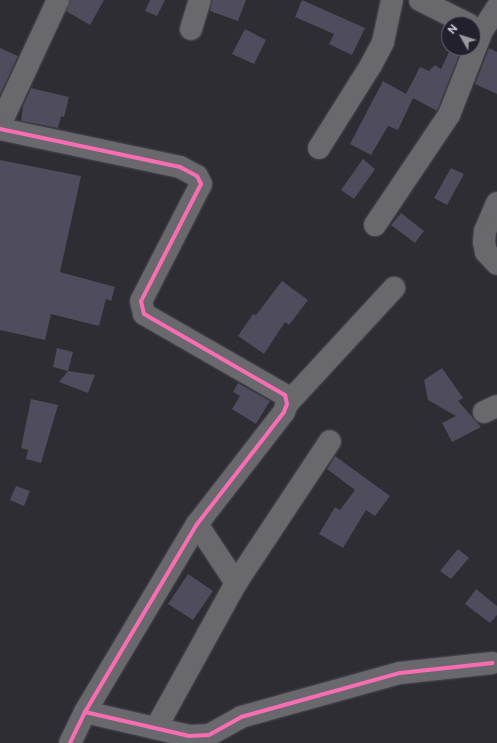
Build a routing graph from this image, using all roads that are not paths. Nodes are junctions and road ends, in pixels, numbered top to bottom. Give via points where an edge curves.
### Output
1 (58, 0) edge
2 (200, 0) edge
3 (392, 0) edge
4 (420, 0) edge
5 (497, 8) edge
6 (452, 16) edge
7 (190, 29) dead end
8 (481, 29) edge
9 (471, 56) edge
10 (0, 125) edge
11 (0, 129) edge
12 (319, 148) dead end
13 (497, 203) edge
14 (375, 225) dead end
15 (497, 264) edge
16 (394, 288) dead end
17 (287, 404) junction
18 (330, 441) dead end
19 (197, 524) junction
20 (236, 583) junction
21 (492, 663) dead end
22 (85, 712) junction
23 (156, 728) junction
24 (70, 743) edge

1 - 10 street
2 - 7 street
3 - 12 street via 382,42 371,65
4 - 6 street
5 - 8 street
9 - 14 street via 449,115
11 - 17 street via 180,167 196,176 201,184 141,301 144,314 285,395
13 - 15 street via 485,231 484,242 486,252
16 - 17 street
17 - 19 street via 284,412
18 - 20 street
19 - 20 street
19 - 22 street
20 - 23 street
21 - 23 street via 400,673 240,717 209,735 189,736
22 - 23 street
22 - 24 street

